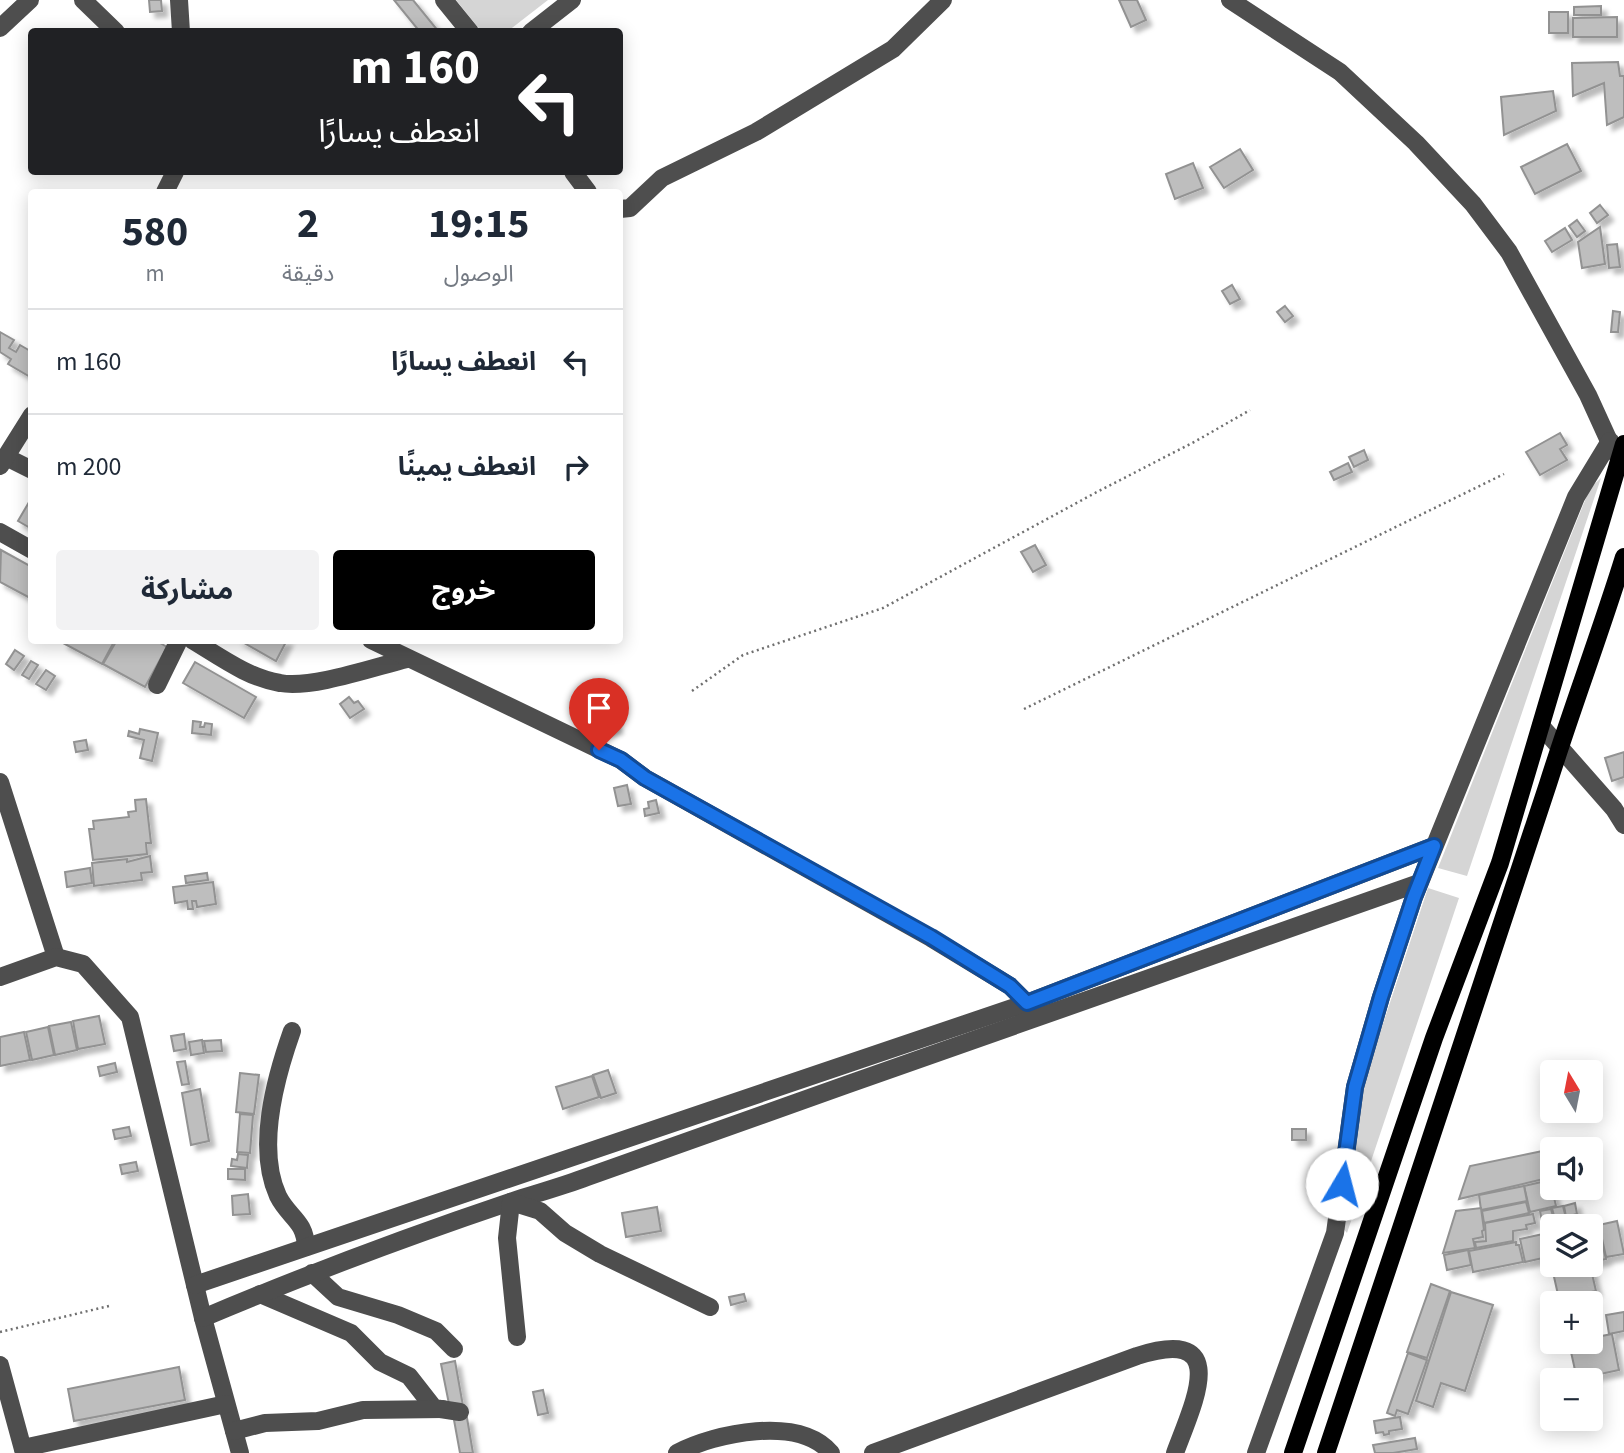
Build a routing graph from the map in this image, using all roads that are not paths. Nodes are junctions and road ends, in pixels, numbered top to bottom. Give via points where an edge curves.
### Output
1 (30, 0) edge
2 (83, 0) edge
3 (179, 0) edge
4 (444, 0) edge
5 (572, 0) edge
6 (943, 0) edge
7 (1230, 0) edge
8 (112, 28) edge
9 (181, 28) edge
10 (467, 28) edge
11 (536, 28) edge
12 (0, 29) edge
13 (623, 209) edge
14 (28, 421) edge
15 (1617, 443) edge
16 (4, 455) edge
17 (28, 468) edge
18 (0, 532) edge
19 (28, 548) edge
20 (1624, 558) edge
21 (177, 644) edge
22 (199, 644) edge
23 (379, 644) edge
24 (407, 659) junction
25 (157, 685) dead end
26 (1541, 726) junction
27 (1560, 747) junction
28 (0, 782) edge
29 (1624, 825) edge
30 (1434, 846) junction
31 (1419, 883) junction
32 (55, 957) junction
33 (0, 977) edge
34 (1027, 1003) junction
35 (292, 1031) dead end
36 (511, 1202) junction
37 (306, 1247) junction
38 (312, 1273) junction
39 (195, 1284) junction
40 (260, 1294) junction
41 (710, 1307) dead end
42 (203, 1318) junction
43 (517, 1337) dead end
44 (454, 1349) dead end
45 (0, 1365) edge
46 (226, 1404) junction
47 (234, 1431) junction
48 (24, 1451) edge
49 (240, 1453) edge
50 (677, 1453) edge
51 (831, 1453) edge
52 (873, 1453) edge
53 (1175, 1453) edge
54 (1256, 1453) edge
55 (1293, 1453) edge
56 (1326, 1453) edge

1 - 12 street
2 - 8 street
3 - 9 street
4 - 10 street
5 - 11 street
6 - 13 street via 893,49 756,132 662,178 630,208
7 - 15 street via 1340,72 1474,204 1509,252
14 - 16 street
15 - 26 main road via 1620,465
15 - 30 street via 1576,497
16 - 17 street
18 - 19 street
20 - 27 main road
21 - 25 street
22 - 24 street via 253,675 281,683 307,682
23 - 24 street
24 - 34 street via 621,760 645,778 931,937 1010,986
26 - 27 street
26 - 55 main road via 1500,863 1434,1038
27 - 29 street
27 - 56 main road
28 - 32 street
30 - 31 street
30 - 34 street
31 - 36 street
31 - 54 street via 1355,1087 1335,1233
32 - 33 street
32 - 39 street via 83,964 130,1017
34 - 37 street
35 - 37 street via 277,1079 268,1136 279,1198 306,1232
36 - 38 street
36 - 41 street via 540,1211 600,1254
36 - 43 street via 507,1238
37 - 39 street
38 - 40 street
38 - 44 street via 338,1297 436,1331
39 - 42 street
40 - 42 street
40 - 47 street via 351,1333 380,1363 409,1376 434,1408 451,1410 363,1410 318,1421 265,1423
42 - 46 street
45 - 48 street
46 - 47 street
46 - 48 street
47 - 49 street
50 - 51 street via 695,1443 752,1430 793,1433 822,1443
52 - 53 street via 1164,1350 1189,1353 1200,1367 1196,1395

